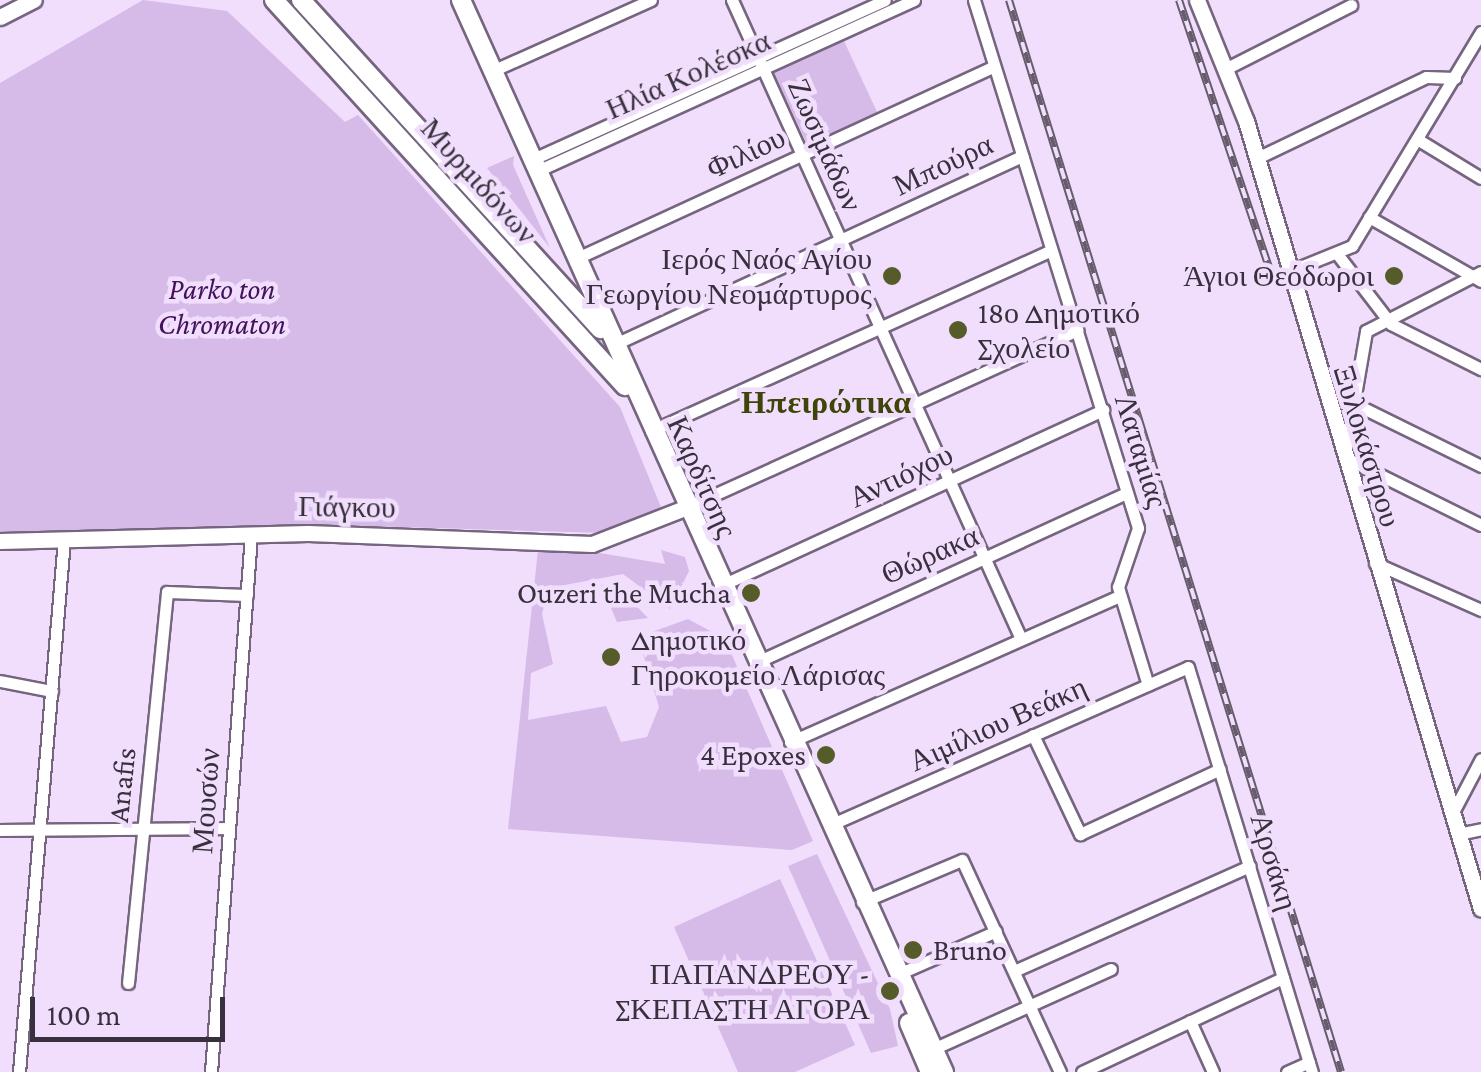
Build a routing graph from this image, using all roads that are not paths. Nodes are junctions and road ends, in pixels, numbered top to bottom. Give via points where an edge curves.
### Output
1 (34, 0) edge
2 (274, 0) edge
3 (301, 0) edge
4 (461, 0) edge
5 (651, 0) edge
6 (732, 0) edge
7 (885, 0) edge
8 (914, 0) edge
9 (974, 0) edge
10 (1197, 0) edge
11 (1351, 5) dead end
12 (0, 17) edge
13 (1481, 32) edge
14 (1466, 57) junction
15 (761, 63) junction
16 (1481, 66) edge
17 (992, 67) junction
18 (1229, 67) junction
19 (492, 71) junction
20 (1454, 78) junction
21 (1418, 140) junction
22 (802, 155) junction
23 (1022, 156) junction
24 (1257, 158) junction
25 (534, 165) junction
26 (1481, 178) edge
27 (1370, 217) junction
28 (840, 240) junction
29 (1052, 250) junction
30 (1338, 255) junction
31 (575, 259) junction
32 (1290, 271) junction
33 (1478, 277) edge
34 (1388, 322) junction
35 (880, 328) junction
36 (1077, 330) junction
37 (614, 345) junction
38 (1481, 369) edge
39 (638, 401) junction
40 (1353, 403) junction
41 (914, 404) junction
42 (1103, 410) junction
43 (651, 431) junction
44 (1342, 458) junction
45 (1481, 466) edge
46 (949, 481) junction
47 (1127, 494) junction
48 (685, 508) junction
49 (1481, 525) edge
50 (251, 535) junction
51 (64, 540) junction
52 (0, 541) edge
53 (984, 558) junction
54 (1374, 563) junction
55 (720, 586) junction
56 (247, 596) junction
57 (1119, 596) junction
58 (1481, 610) edge
59 (1021, 639) junction
60 (755, 663) junction
61 (1188, 667) joint
62 (0, 681) edge
63 (1148, 684) junction
64 (52, 691) junction
65 (1033, 736) junction
66 (790, 742) junction
67 (1481, 759) edge
68 (1220, 769) junction
69 (1452, 814) junction
70 (828, 826) junction
71 (229, 828) junction
72 (41, 829) junction
73 (143, 829) junction
74 (1481, 829) edge
75 (0, 830) edge
76 (1458, 834) junction
77 (1250, 866) junction
78 (862, 902) junction
79 (1481, 909) edge
80 (996, 932) junction
81 (1111, 969) dead end
82 (1014, 971) junction
83 (896, 975) junction
84 (1283, 978) junction
85 (128, 983) dead end
86 (1030, 1006) junction
87 (1190, 1022) junction
88 (933, 1049) junction
89 (1310, 1067) edge
90 (19, 1072) edge
91 (211, 1072) edge
92 (930, 1072) edge
93 (944, 1072) edge
94 (1060, 1072) edge
95 (1082, 1072) edge
96 (1213, 1072) edge
97 (1287, 1072) edge

1 - 12 street
2 - 39 main road, Μυρμιδόνων
3 - 37 main road, Μυρμιδόνων
4 - 19 main road, Καρδίτσης
5 - 19 street
6 - 15 street, Ζωσιμάδων
7 - 15 street, Ηλία Κολέσκα
8 - 15 street, Ηλία Κολέσκα
9 - 17 street, Λαταμίας
10 - 18 street, Ξυλοκάστρου
11 - 18 street
13 - 14 street
14 - 16 street
14 - 20 street
15 - 22 street, Ζωσιμάδων
15 - 25 street, Ηλία Κολέσκα
17 - 22 street, Φιλίου
17 - 23 street, Λαταμίας
18 - 24 street, Ξυλοκάστρου
19 - 25 main road, Καρδίτσης
20 - 21 street
20 - 24 street via 1426,77
21 - 26 street
21 - 27 street
22 - 28 street, Ζωσιμάδων
22 - 31 street, Φιλίου
23 - 28 street, Μπούρα
23 - 29 street, Λαταμίας
24 - 32 street, Ξυλοκάστρου
25 - 31 main road, Καρδίτσης
27 - 30 street
27 - 33 street
28 - 35 street, Ζωσιμάδων
28 - 37 street, Μπούρα
29 - 35 street
29 - 36 street, Λαταμίας
30 - 32 street
30 - 34 street
31 - 37 main road, Καρδίτσης
32 - 44 street, Ξυλοκάστρου
33 - 34 street
34 - 38 street
34 - 40 street via 1362,338
35 - 41 street, Ζωσιμάδων
35 - 43 street
36 - 41 street
36 - 42 street, Λαταμίας
37 - 39 main road, Καρδίτσης
39 - 43 main road, Καρδίτσης
40 - 44 street
40 - 45 street
41 - 46 street, Ζωσιμάδων
41 - 48 street
42 - 46 street, Αντιόχου
42 - 47 street, Λαταμίας
43 - 48 main road, Καρδίτσης
44 - 49 street
44 - 54 street, Ξυλοκάστρου
46 - 53 street, Ζωσιμάδων
46 - 55 street, Αντιόχου
47 - 53 street, Θώρακα
47 - 57 street, Λαταμίας via 1139,537
48 - 50 street, Γιάγκου via 592,544
48 - 55 main road, Καρδίτσης
50 - 51 street, Γιάγκου
50 - 56 street, Μουσών
51 - 52 street, Γιάγκου
51 - 64 street
53 - 59 street, Ζωσιμάδων
53 - 60 street, Θώρακα
54 - 58 street
54 - 69 street, Ξυλοκάστρου
55 - 60 main road, Καρδίτσης
56 - 71 street, Μουσών
56 - 73 street, Anafis via 167,592
57 - 59 street
57 - 63 street
59 - 66 street
60 - 66 main road, Καρδίτσης
61 - 63 street, Αιμίλιου Βεάκη
61 - 68 street, Αρσάκη
62 - 64 street
63 - 65 street, Αιμίλιου Βεάκη
64 - 72 street
65 - 68 street via 1080,834
65 - 70 street, Αιμίλιου Βεάκη
66 - 70 main road, Καρδίτσης
67 - 69 street
68 - 77 street, Αρσάκη
69 - 76 street, Ξυλοκάστρου
70 - 78 main road, Καρδίτσης
71 - 73 street
71 - 91 street, Μουσών
72 - 73 street
72 - 75 street
72 - 90 street
73 - 85 street, Anafis
74 - 76 street
76 - 79 street, Ξυλοκάστρου
77 - 82 street
77 - 84 street, Αρσάκη
78 - 80 street via 962,860
78 - 83 main road, Καρδίτσης
80 - 82 street
80 - 83 street
81 - 86 street
82 - 86 street
83 - 88 main road, Καρδίτσης
83 - 92 main road, Καρδίτσης
84 - 87 street
84 - 89 street, Αρσάκη
86 - 88 street
86 - 94 street
87 - 95 street
87 - 96 street
88 - 93 main road, Καρδίτσης
89 - 97 street

